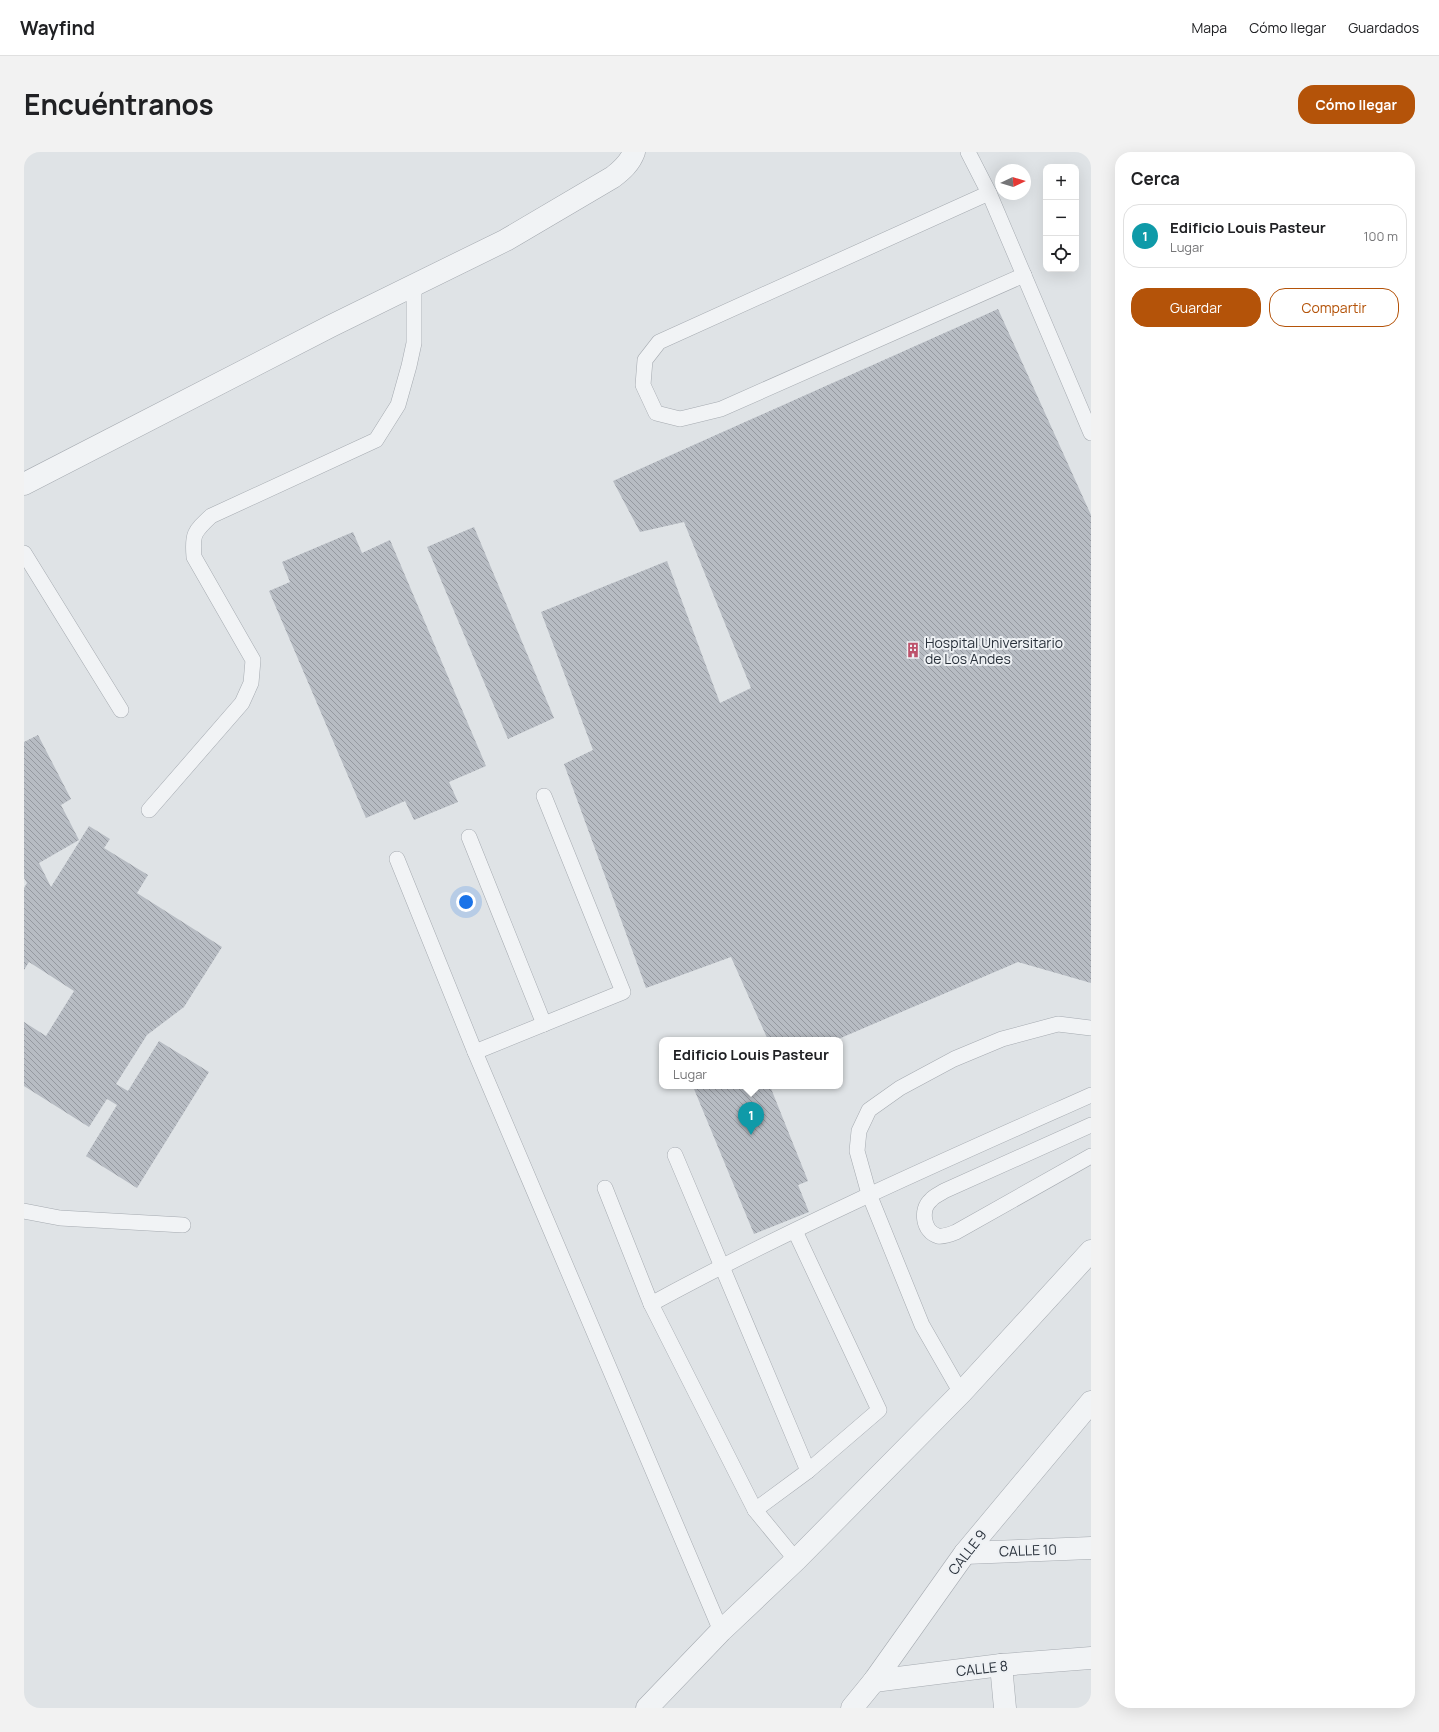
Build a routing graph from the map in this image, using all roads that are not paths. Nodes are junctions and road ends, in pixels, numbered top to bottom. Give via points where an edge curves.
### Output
1 (634, 152) edge
2 (968, 152) edge
3 (989, 193) junction
4 (1024, 275) junction
5 (414, 285) junction
6 (1091, 433) edge
7 (24, 484) edge
8 (24, 553) edge
9 (121, 710) dead end
10 (544, 796) dead end
11 (149, 810) dead end
12 (469, 837) dead end
13 (397, 859) dead end
14 (544, 1024) junction
15 (1091, 1028) edge
16 (475, 1052) junction
17 (1091, 1095) edge
18 (1091, 1125) edge
19 (676, 1155) dead end
20 (1091, 1156) edge
21 (605, 1188) dead end
22 (869, 1194) junction
23 (24, 1211) edge
24 (183, 1225) dead end
25 (795, 1231) junction
26 (1091, 1251) edge
27 (722, 1265) junction
28 (651, 1304) junction
29 (962, 1393) junction
30 (1091, 1402) edge
31 (808, 1471) junction
32 (755, 1510) junction
33 (1091, 1548) edge
34 (965, 1553) junction
35 (796, 1560) junction
36 (721, 1630) junction
37 (1091, 1658) edge
38 (1001, 1665) junction
39 (874, 1680) junction
40 (647, 1708) edge
41 (852, 1708) edge
42 (1005, 1708) edge

1 - 5 street via 624,168 613,177 506,240
2 - 3 lane
3 - 4 lane
3 - 4 lane via 659,342 645,360 643,385 656,413 680,420 721,409
4 - 6 lane
5 - 7 street
5 - 11 lane via 414,343 409,366 398,405 376,440 211,516 200,526 193,538 194,557 253,660 251,683 242,703
8 - 9 lane
10 - 14 lane via 623,992
12 - 14 lane
13 - 16 lane
14 - 16 lane
15 - 22 lane via 1058,1024 1002,1038 954,1059 900,1088 869,1110 859,1130 858,1151
16 - 36 lane
17 - 22 lane
18 - 20 lane via 944,1191 930,1200 925,1208 924,1218 936,1236 956,1232
19 - 27 lane
21 - 28 lane
22 - 25 lane
22 - 29 lane via 922,1325
23 - 24 lane via 60,1218
25 - 27 lane
25 - 31 lane via 880,1410
26 - 29 street
27 - 28 lane
27 - 31 lane
28 - 32 lane
29 - 35 street
30 - 34 street, CALLE 9
31 - 32 lane
32 - 35 lane
33 - 34 street, CALLE 10
34 - 39 street, CALLE 9
35 - 36 street
36 - 40 street
37 - 38 street, CALLE 8
38 - 39 street, CALLE 8
38 - 42 street
39 - 41 street, CALLE 9

